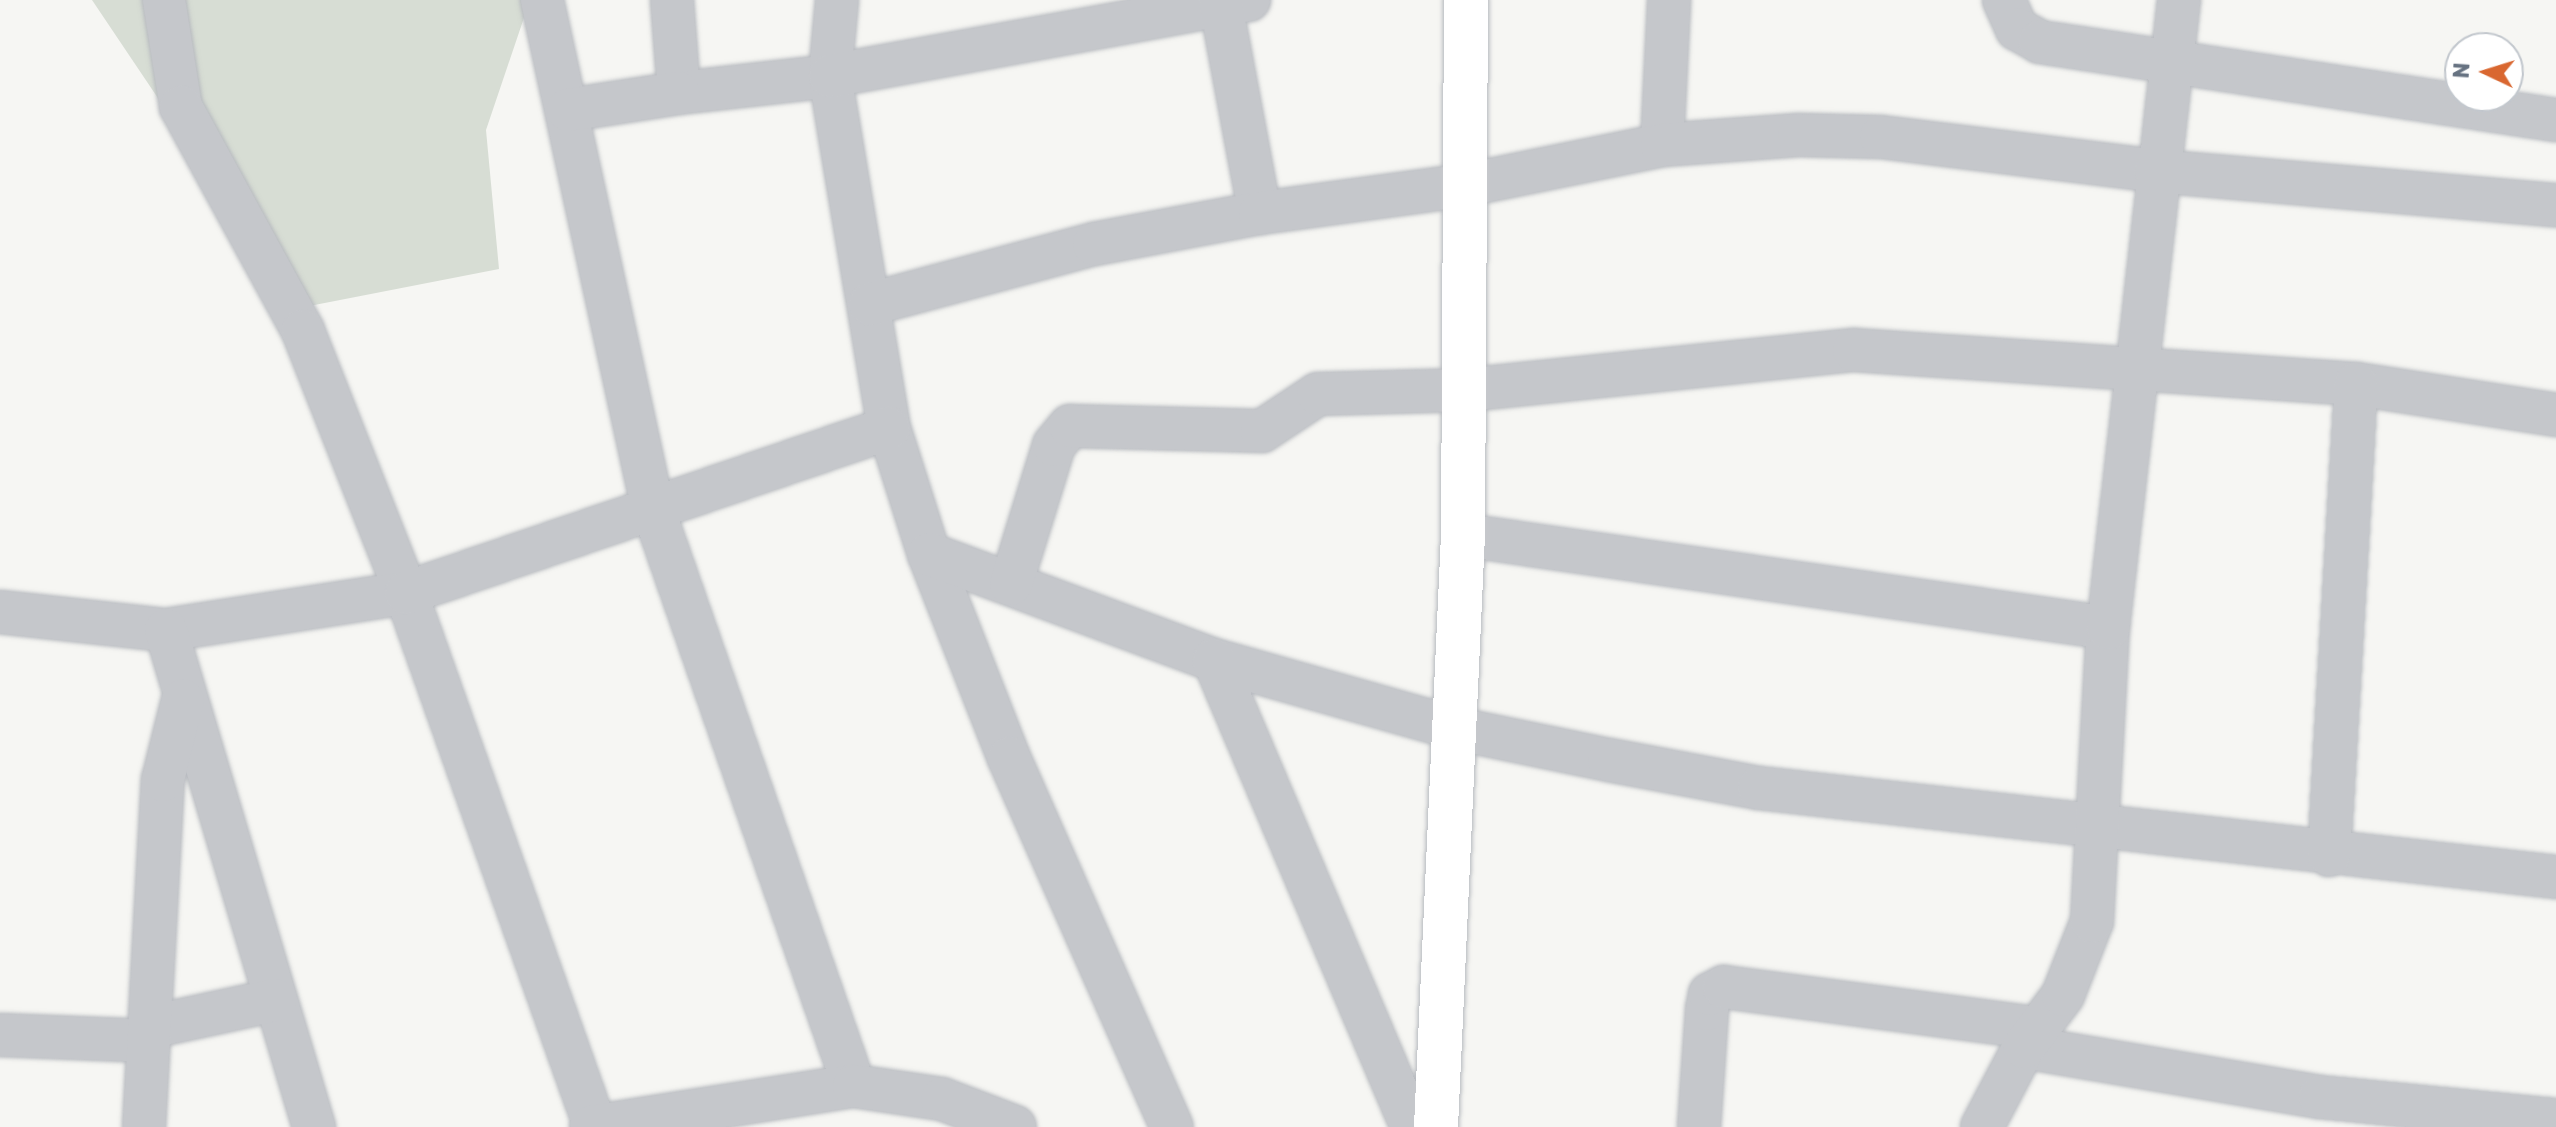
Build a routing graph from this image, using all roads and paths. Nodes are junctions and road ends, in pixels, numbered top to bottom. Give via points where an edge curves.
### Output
1 (164, 0) edge
2 (542, 0) edge
3 (672, 0) edge
4 (837, 0) edge
5 (1466, 0) edge
6 (1669, 0) edge
7 (2004, 0) edge
8 (2179, 0) edge
9 (1230, 1) edge
10 (2171, 61) junction
11 (830, 76) junction
12 (679, 93) junction
13 (568, 110) junction
14 (2556, 120) edge
15 (1662, 145) junction
16 (2156, 171) junction
17 (1466, 185) junction
18 (2556, 205) edge
19 (1260, 213) junction
20 (870, 304) junction
21 (2133, 374) junction
22 (2356, 384) junction
23 (1465, 390) junction
24 (2556, 415) edge
25 (889, 428) junction
26 (653, 509) junction
27 (1463, 535) junction
28 (929, 554) junction
29 (1011, 584) junction
30 (406, 593) junction
31 (0, 612) edge
32 (2108, 628) junction
33 (166, 630) junction
34 (1214, 660) junction
35 (183, 700) junction
36 (1458, 729) junction
37 (2102, 828) junction
38 (2329, 855) junction
39 (2556, 877) edge
40 (275, 1000) junction
41 (149, 1034) junction
42 (0, 1035) edge
43 (2031, 1038) junction
44 (854, 1086) junction
45 (797, 1110) edge
46 (2316, 1112) edge
47 (2427, 1118) edge
48 (2556, 1120) edge
49 (656, 1121) edge
50 (593, 1126) edge
51 (144, 1127) edge
52 (314, 1127) edge
53 (1015, 1127) edge
54 (1172, 1127) edge
55 (1412, 1127) edge
56 (1436, 1127) edge
57 (1699, 1127) edge
58 (1982, 1127) edge

1 - 30 street via 181,107 303,331
2 - 13 street
3 - 12 street
4 - 11 street
5 - 17 street
6 - 15 street
7 - 10 street via 2017,29 2040,42
8 - 10 street
9 - 11 street
9 - 19 street
10 - 14 street
10 - 16 street
11 - 12 street
11 - 20 street
12 - 13 street
13 - 26 street
15 - 16 street via 1835,134
15 - 17 street
16 - 18 street
16 - 21 street
17 - 19 street
17 - 23 street
19 - 20 street via 1094,244
20 - 25 street
21 - 22 street
21 - 23 street via 1854,350
21 - 32 street
22 - 24 street
22 - 38 street
23 - 27 street
23 - 29 street via 1318,394 1262,431 1070,426 1054,445
25 - 26 street
25 - 28 street
26 - 30 street
26 - 44 street
27 - 32 street
27 - 36 street
28 - 29 street
28 - 54 street via 1009,758
29 - 34 street
30 - 33 street
30 - 50 street
31 - 33 street
32 - 37 street
33 - 35 street
34 - 36 street
34 - 55 street
35 - 40 street
35 - 41 street via 163,780
36 - 37 street via 1759,788
36 - 56 street
37 - 38 street
37 - 43 street via 2080,962
38 - 39 street
40 - 41 street
40 - 52 street
41 - 42 street
41 - 51 street
43 - 46 street
43 - 57 street via 1724,987 1710,994 1707,1009
43 - 58 street
44 - 45 street
44 - 53 street via 942,1099
45 - 49 street
46 - 47 street
47 - 48 street
49 - 50 street

